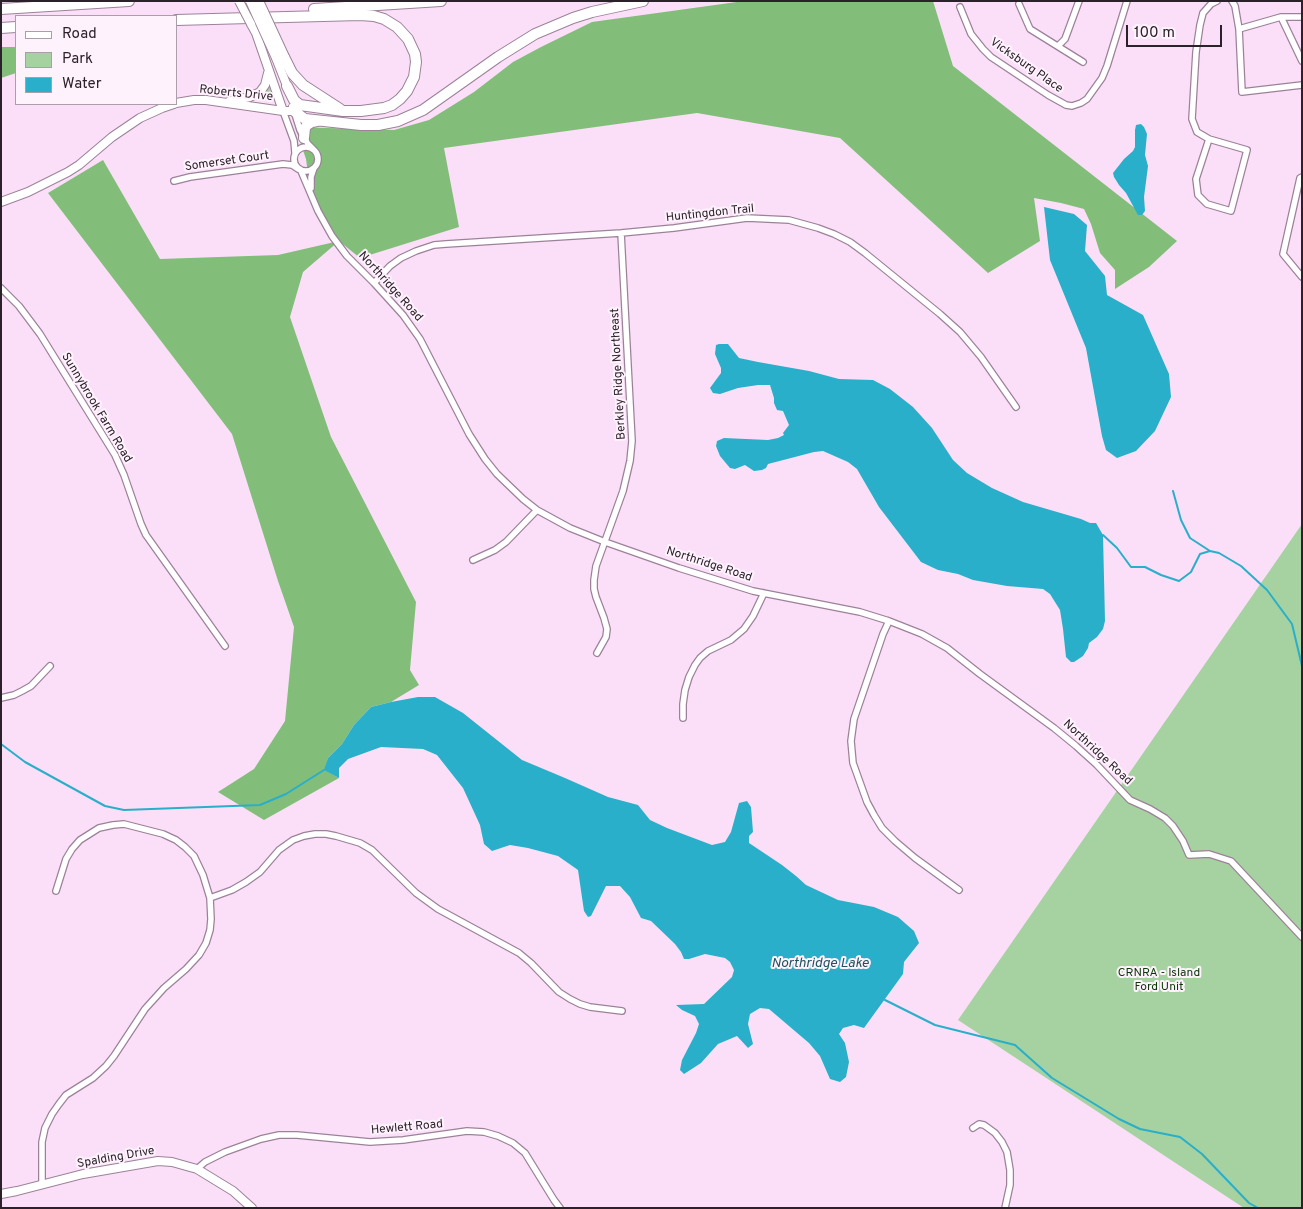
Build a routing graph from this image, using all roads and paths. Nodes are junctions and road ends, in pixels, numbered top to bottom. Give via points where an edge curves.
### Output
1 (129, 1) edge
2 (239, 1) edge
3 (250, 1) edge
4 (258, 1) edge
5 (441, 1) edge
6 (643, 1) edge
7 (1079, 1) edge
8 (1127, 1) edge
9 (1217, 1) edge
10 (1232, 1) edge
11 (1019, 4) dead end
12 (960, 7) dead end
13 (1, 9) edge
14 (1281, 16) junction
15 (1302, 17) edge
16 (178, 19) edge
17 (178, 19) edge
18 (15, 27) edge
19 (1, 28) edge
20 (1239, 29) junction
21 (1058, 46) junction
22 (280, 58) junction
23 (265, 59) junction
24 (1302, 61) edge
25 (1083, 62) dead end
26 (1302, 85) edge
27 (287, 86) joint
28 (224, 102) junction
29 (178, 104) edge
30 (172, 105) edge
31 (292, 109) junction
32 (343, 111) junction
33 (318, 120) junction
34 (304, 138) junction
35 (1209, 139) junction
36 (313, 150) junction
37 (295, 154) junction
38 (283, 164) junction
39 (314, 168) junction
40 (300, 170) junction
41 (1302, 177) edge
42 (174, 181) dead end
43 (311, 193) junction
44 (1, 202) edge
45 (621, 233) junction
46 (1302, 277) edge
47 (374, 283) junction
48 (1, 288) edge
49 (1016, 407) dead end
50 (537, 510) junction
51 (605, 542) junction
52 (473, 560) dead end
53 (764, 593) junction
54 (889, 621) junction
55 (225, 646) dead end
56 (597, 653) dead end
57 (50, 666) dead end
58 (1, 698) edge
59 (683, 718) dead end
60 (959, 890) dead end
61 (56, 891) dead end
62 (210, 898) junction
63 (1302, 937) edge
64 (622, 1011) dead end
65 (973, 1128) dead end
66 (197, 1169) junction
67 (42, 1184) junction
68 (1, 1194) edge
69 (252, 1208) edge
70 (560, 1208) edge
71 (1005, 1208) edge

1 - 13 highway
2 - 23 street, Northridge Road, bridge
3 - 22 street, bridge
4 - 22 highway, bridge
5 - 16 highway
6 - 33 highway via 592,12 535,34 422,110 398,121 361,125
7 - 21 street
8 - 12 street, Vicksburg Place via 1102,78 1087,99 1072,106 1048,95 991,57 971,34
9 - 35 street via 1203,13 1200,24 1192,119 1197,132
10 - 20 street
11 - 21 street via 1030,29
14 - 15 street
14 - 20 street
14 - 24 street
17 - 32 highway via 360,14 392,23 403,31 415,54 414,77 408,91 384,108
18 - 19 highway
20 - 26 street via 1242,92
21 - 25 street
22 - 27 street
22 - 32 highway via 303,85
23 - 28 street via 268,76 262,90 250,97
23 - 31 street, Northridge Road
27 - 31 highway via 294,100
28 - 29 street, Roberts Drive via 200,100
28 - 31 street, Roberts Drive
30 - 44 street, Roberts Drive via 140,118 68,172
31 - 32 highway
31 - 33 highway via 305,119
31 - 34 street, Northridge Road
31 - 37 street, Northridge Road
33 - 34 highway via 307,125
34 - 36 street, Northridge Road
35 - 35 street via 1247,150 1231,211 1207,204 1198,195 1196,179
36 - 37 street via 304,147
36 - 39 street, Northridge Road via 318,159
37 - 38 street, Somerset Court
37 - 40 street, Northridge Road via 294,163
38 - 40 street, Somerset Court
38 - 42 street, Somerset Court
39 - 40 street
39 - 43 street, Northridge Road
40 - 43 street, Northridge Road
41 - 46 street via 1284,254
43 - 47 street, Northridge Road via 332,236 346,256
45 - 47 street, Huntingdon Trail via 434,245 401,258
45 - 49 street, Huntingdon Trail via 767,218 802,222 834,234 865,253 960,332
45 - 51 street, Berkley Ridge Northeast via 632,441 623,491
47 - 50 street, Northridge Road via 420,339 469,434 485,458 509,487
48 - 55 street, Sunnybrook Farm Road via 44,340 115,455 146,535
50 - 51 street, Northridge Road
50 - 52 street via 506,542
51 - 53 street, Northridge Road
51 - 56 street, Berkley Ridge Northeast via 594,580 607,629
53 - 54 street, Northridge Road
53 - 59 street via 744,629 731,640 708,651 695,665 685,690
54 - 60 street via 854,719 851,741 853,764 867,802 882,828 915,858
54 - 63 street, Northridge Road via 946,648 1054,728 1130,800 1165,818 1183,841 1189,855 1210,854 1231,861
57 - 58 street via 22,692
61 - 62 street via 66,859 80,840 99,828 124,824 163,834 185,847 200,866
62 - 64 street via 246,882 293,840 315,834 336,836 372,850 416,894 519,953 570,999 590,1007
62 - 67 street via 210,930 199,955 145,1009 106,1066 66,1095 52,1114 42,1142
65 - 71 street via 979,1124 984,1126 995,1134 1007,1152 1010,1184
66 - 67 street, Spalding Drive via 158,1161
66 - 69 street, Spalding Drive via 233,1191
66 - 70 street, Hewlett Road via 225,1152 279,1135 370,1142 484,1132 513,1143 525,1153
67 - 68 street, Spalding Drive

